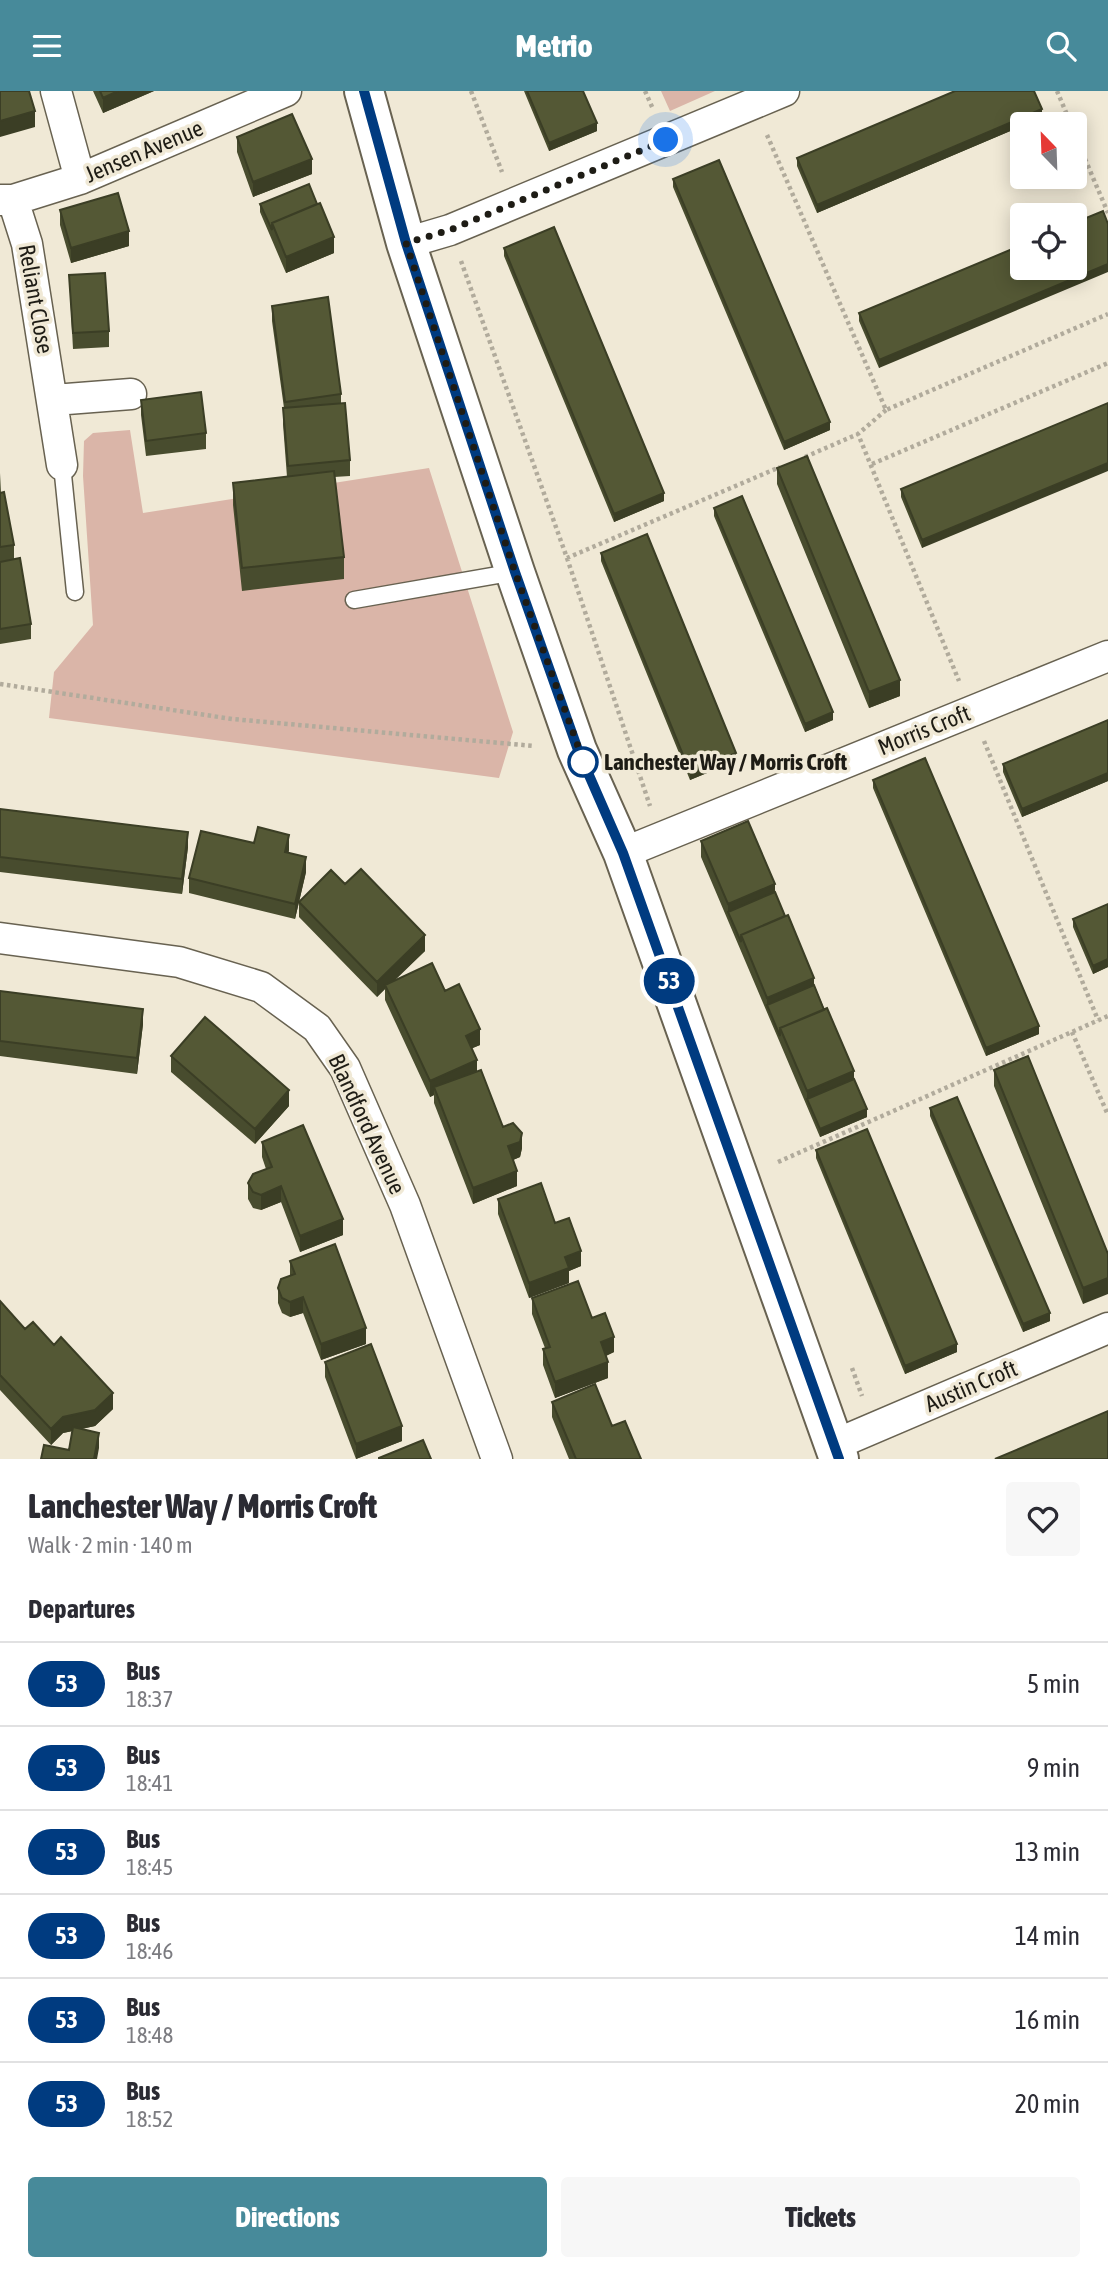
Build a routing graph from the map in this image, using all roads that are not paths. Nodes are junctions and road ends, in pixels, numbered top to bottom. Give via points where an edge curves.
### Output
1 (56, 91) edge
2 (286, 91) edge
3 (364, 91) edge
4 (784, 91) edge
5 (80, 179) junction
6 (7, 200) edge
7 (406, 243) junction
8 (131, 394) dead end
9 (54, 400) junction
10 (62, 465) joint
11 (515, 572) junction
12 (75, 592) dead end
13 (354, 600) dead end
14 (1108, 656) edge
15 (623, 853) junction
16 (0, 938) edge
17 (1108, 1328) edge
18 (836, 1452) edge
19 (497, 1459) edge

1 - 5 street
2 - 5 street, Jensen Avenue
3 - 7 street
4 - 7 street via 450,230
5 - 6 street, Jensen Avenue
6 - 9 street, Reliant Close via 27,244
7 - 11 street
8 - 9 street
9 - 10 street, Reliant Close
10 - 12 lane
11 - 13 lane
11 - 15 street via 578,750
14 - 15 street, Morris Croft
15 - 18 street
16 - 19 street, Blandford Avenue via 179,962 261,987 317,1028 345,1068 405,1205
17 - 18 street, Austin Croft

